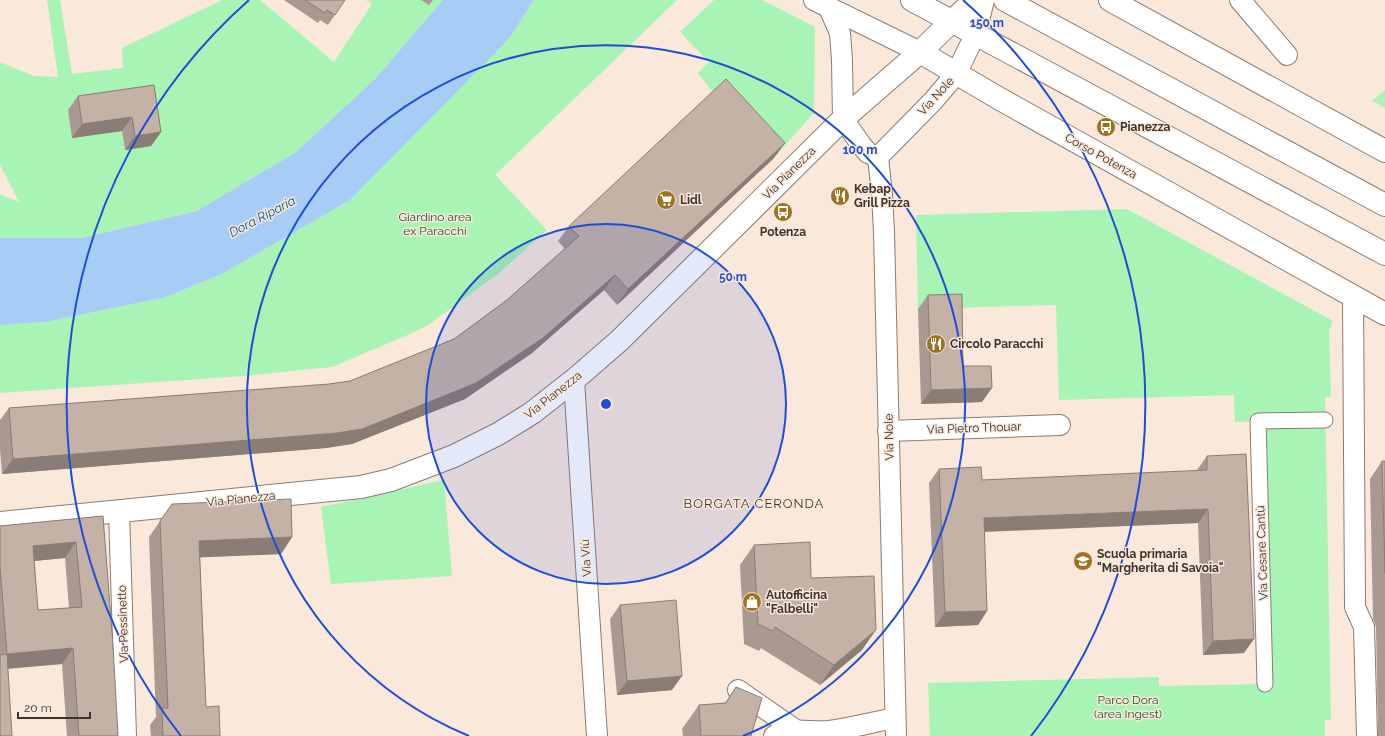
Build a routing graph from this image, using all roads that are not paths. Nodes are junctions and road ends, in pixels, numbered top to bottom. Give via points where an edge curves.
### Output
1 (912, 0) edge
2 (975, 0) edge
3 (984, 0) edge
4 (1005, 0) edge
5 (1110, 0) edge
6 (1240, 0) edge
7 (822, 4) edge
8 (952, 21) junction
9 (976, 34) junction
10 (920, 52) junction
11 (1287, 55) dead end
12 (956, 74) junction
13 (843, 119) junction
14 (1385, 151) edge
15 (878, 157) junction
16 (1385, 205) edge
17 (1385, 254) edge
18 (1353, 298) junction
19 (1385, 314) edge
20 (574, 380) junction
21 (1325, 420) dead end
22 (1060, 426) dead end
23 (888, 431) junction
24 (119, 512) junction
25 (0, 523) edge
26 (1265, 684) dead end
27 (736, 689) edge
28 (896, 727) edge
29 (797, 731) junction
30 (126, 736) edge
31 (597, 736) edge
32 (774, 736) edge
33 (1367, 736) edge

1 - 8 main road
2 - 8 main road, Via Pianezza
3 - 9 street, Via Nole
4 - 16 main road
5 - 14 main road
6 - 11 street
7 - 10 street, Corso Potenza
7 - 13 street via 840,33
8 - 9 main road
8 - 10 main road, Via Pianezza
9 - 12 street, Via Nole
9 - 17 main road
10 - 12 main road, Corso Potenza
10 - 13 main road, Via Pianezza
12 - 15 street, Via Nole
12 - 18 main road, Corso Potenza
13 - 15 street via 862,146
13 - 20 main road, Via Pianezza via 620,340
15 - 23 street, Via Nole via 884,232
18 - 19 main road, Corso Potenza
18 - 33 street via 1355,607 1364,627
20 - 24 main road, Via Pianezza via 498,434 454,456 391,480 361,486
20 - 31 street, Via Viù
21 - 26 street, Via Cesare Cantù via 1258,421
22 - 23 street, Via Pietro Thouar
23 - 28 street, Via Nole
24 - 25 main road, Via Pianezza
24 - 30 street, Via Pessinetto
27 - 29 street
28 - 29 street, Via Nole
29 - 32 street, Via Nole

